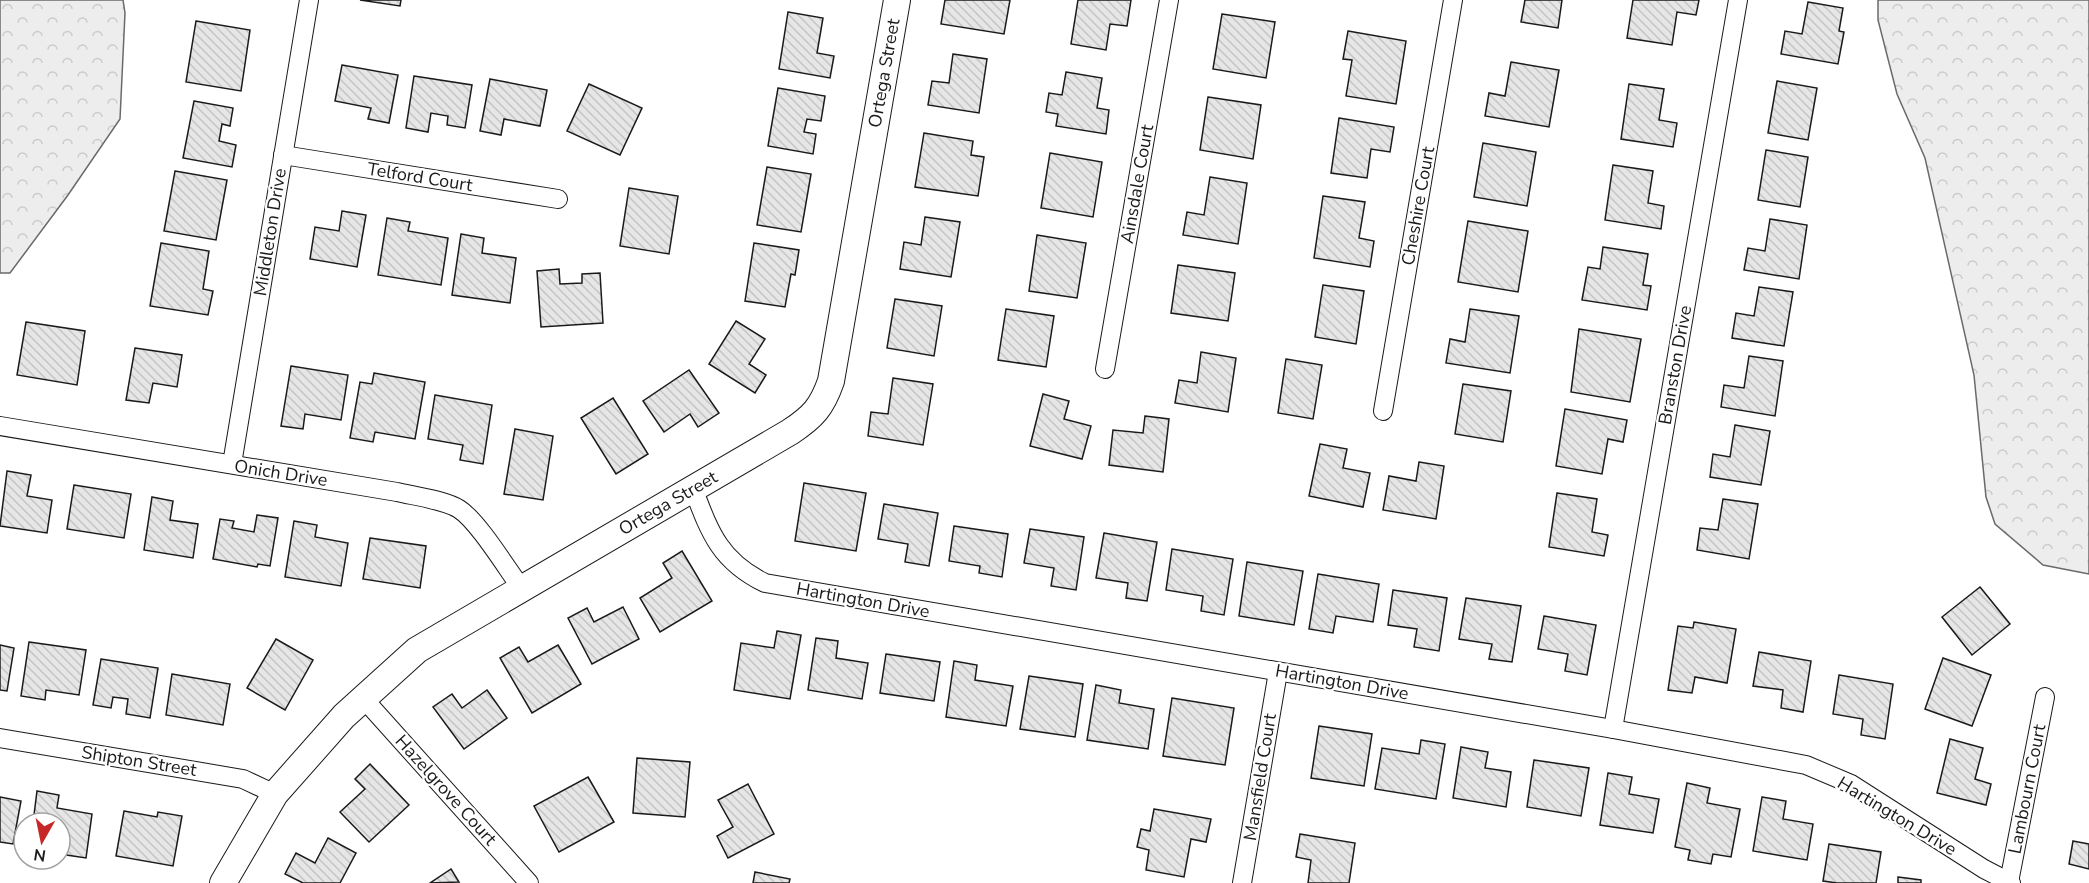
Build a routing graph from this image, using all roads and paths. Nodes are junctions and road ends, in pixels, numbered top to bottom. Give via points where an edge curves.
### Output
1 (309, 0) edge
2 (897, 0) edge
3 (1169, 0) edge
4 (1453, 0) edge
5 (1738, 0) edge
6 (283, 155) junction
7 (558, 200) dead end
8 (1105, 369) dead end
9 (1383, 411) dead end
10 (0, 426) edge
11 (232, 464) junction
12 (693, 488) junction
13 (522, 589) junction
14 (1278, 672) junction
15 (2045, 697) dead end
16 (363, 698) junction
17 (1613, 729) junction
18 (0, 738) edge
19 (275, 794) junction
20 (223, 883) edge
21 (529, 883) edge
22 (1242, 883) edge
23 (2010, 883) edge

1 - 6 street, Middleton Drive
2 - 12 street, Ortega Street via 834,370 825,400 797,428
3 - 8 street, Ainsdale Court
4 - 9 street, Cheshire Court
5 - 17 street, Branston Drive
6 - 7 street, Telford Court
6 - 11 street, Middleton Drive
10 - 11 street, Onich Drive
11 - 13 street, Onich Drive via 397,492 459,509 479,529
12 - 13 street, Ortega Street
12 - 14 street, Hartington Drive via 707,526 730,561 765,583
13 - 16 street, Ortega Street via 417,650
14 - 17 street, Hartington Drive
14 - 22 street, Mansfield Court
15 - 23 street, Lambourn Court
16 - 19 street, Ortega Street
16 - 21 street, Hazelgrove Court
17 - 23 street, Hartington Drive via 1806,765 1851,784
18 - 19 street, Shipton Street via 243,779
19 - 20 street, Ortega Street

